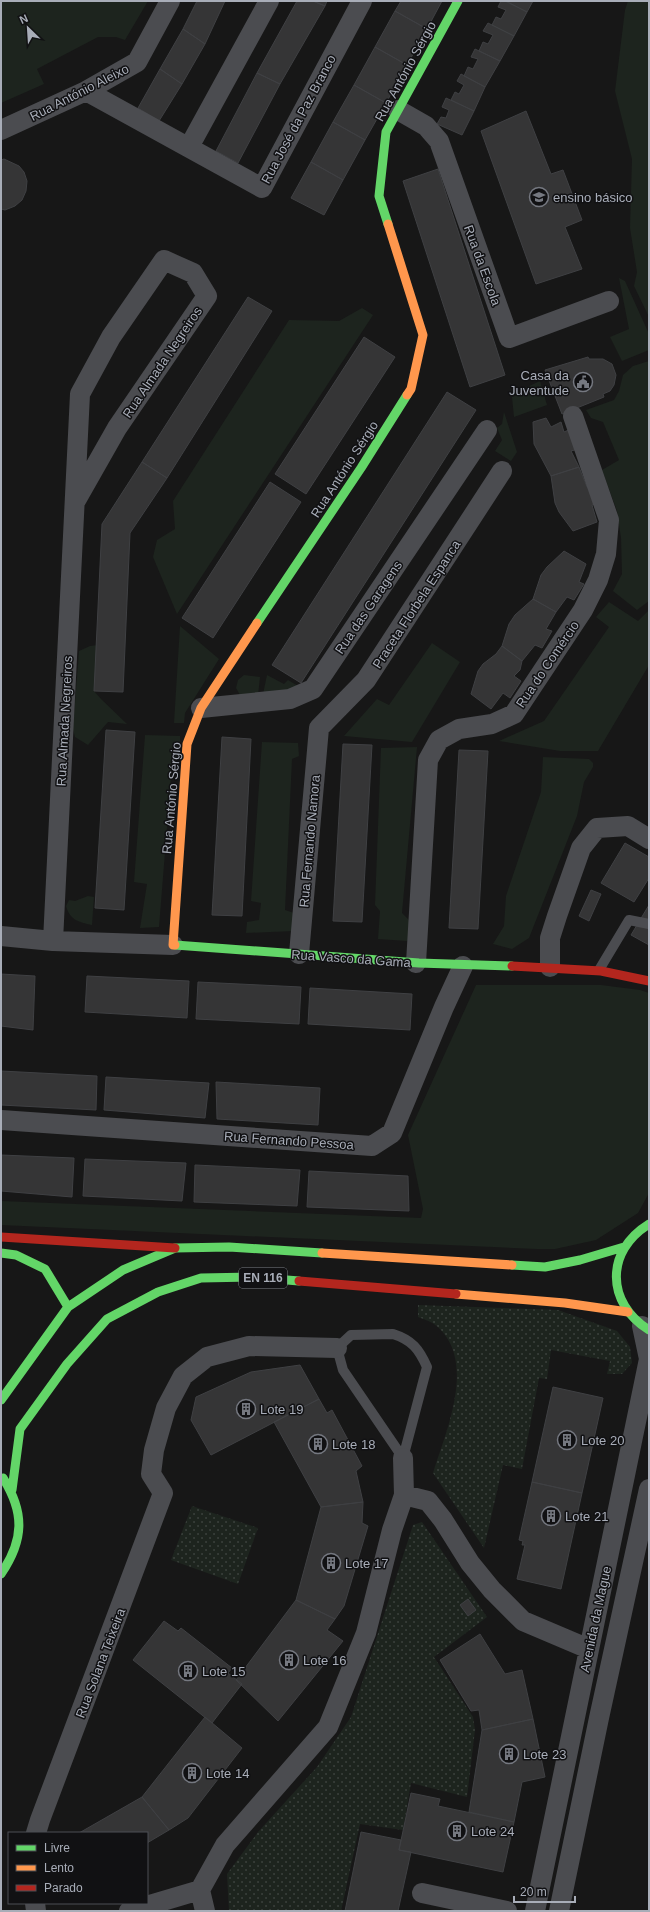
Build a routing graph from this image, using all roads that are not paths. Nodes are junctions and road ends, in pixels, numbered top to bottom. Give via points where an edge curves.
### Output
1 (170, 1) edge
2 (269, 1) edge
3 (362, 1) edge
4 (458, 1) edge
5 (86, 91) junction
6 (398, 110) junction
7 (1, 130) edge
8 (189, 147) junction
9 (609, 301) dead end
10 (573, 416) dead end
11 (487, 430) dead end
12 (502, 471) dead end
13 (75, 502) junction
14 (201, 708) junction
15 (319, 728) joint
16 (649, 838) edge
17 (649, 924) edge
18 (1, 936) edge
19 (53, 941) junction
20 (173, 945) junction
21 (299, 954) junction
22 (416, 963) junction
23 (463, 966) junction
24 (550, 967) junction
25 (599, 970) junction
26 (649, 981) edge
27 (1, 1120) edge
28 (649, 1224) edge
29 (1, 1237) edge
30 (624, 1247) junction
31 (176, 1248) junction
32 (1, 1253) edge
33 (68, 1307) junction
34 (628, 1312) junction
35 (646, 1328) edge
36 (338, 1348) junction
37 (1, 1400) edge
38 (404, 1458) junction
39 (1, 1475) edge
40 (649, 1489) edge
41 (12, 1490) junction
42 (404, 1495) junction
43 (1, 1574) edge
44 (589, 1649) junction
45 (36, 1832) edge
46 (200, 1890) junction
47 (422, 1893) dead end
48 (129, 1911) edge
49 (205, 1911) edge
50 (507, 1911) edge
51 (535, 1911) edge
52 (559, 1911) edge

1 - 5 street, Rua António Aleixo via 137,62
2 - 8 street
3 - 8 street, Rua José da Paz Branco via 262,188
4 - 6 main road, Rua António Sérgio
5 - 7 street, Rua António Aleixo
5 - 8 street, Rua José da Paz Branco
6 - 9 street, Rua da Escola via 426,126 439,141 509,338
6 - 14 main road, Rua António Sérgio via 386,132 379,196 423,336 411,389
10 - 22 street, Rua do Comércio via 609,520 606,554 598,580 583,610 514,714 492,724 459,729 439,740 428,760
11 - 14 street, Rua das Garagens via 313,689 290,699
12 - 15 street, Praceta Florbela Espanca via 366,680
13 - 13 street, Rua Almada Negreiros via 117,428 207,296 193,273 164,260 111,337 80,394
13 - 19 street, Rua Almada Negreiros
14 - 20 main road, Rua António Sérgio via 187,744
15 - 21 street, Rua Fernando Namora
16 - 24 street via 628,826 597,828 581,848 550,938
17 - 25 lane via 629,920
18 - 19 street
19 - 20 street, Rua Vasco da Gama
20 - 21 main road, Rua Vasco da Gama
21 - 22 main road, Rua Vasco da Gama
22 - 23 main road, Rua Vasco da Gama
23 - 24 main road, Rua Vasco da Gama
23 - 27 street, Rua Fernando Pessoa via 392,1133 372,1146
24 - 25 main road, Rua Vasco da Gama
25 - 26 main road, Rua Vasco da Gama via 628,974
28 - 30 main road via 636,1231
29 - 31 main road
30 - 31 main road, EN 116 via 545,1267 230,1247
30 - 34 main road via 618,1263 616,1280 620,1297
31 - 33 main road, EN 116 via 123,1270
32 - 33 main road via 16,1254 45,1270
33 - 37 main road, EN 116
34 - 35 main road
34 - 41 main road, EN 116 via 565,1303 252,1277 201,1278 158,1292 107,1319 67,1364 20,1429
35 - 44 street, Avenida da Mague via 649,1359
36 - 38 lane via 343,1370
36 - 38 lane via 351,1335 393,1334 406,1338 421,1354 427,1368
36 - 45 street, Rua Solana Teixeira via 249,1346 207,1358 183,1376 166,1408 154,1450 151,1474 163,1493
38 - 42 street
39 - 41 main road
40 - 52 street, Avenida da Mague
41 - 43 main road via 19,1513 19,1538 11,1561
42 - 44 street via 428,1501 470,1563 522,1621
42 - 46 street via 392,1530 363,1642 328,1727 225,1845
44 - 51 street, Avenida da Mague
46 - 48 street
46 - 49 street
47 - 50 street

